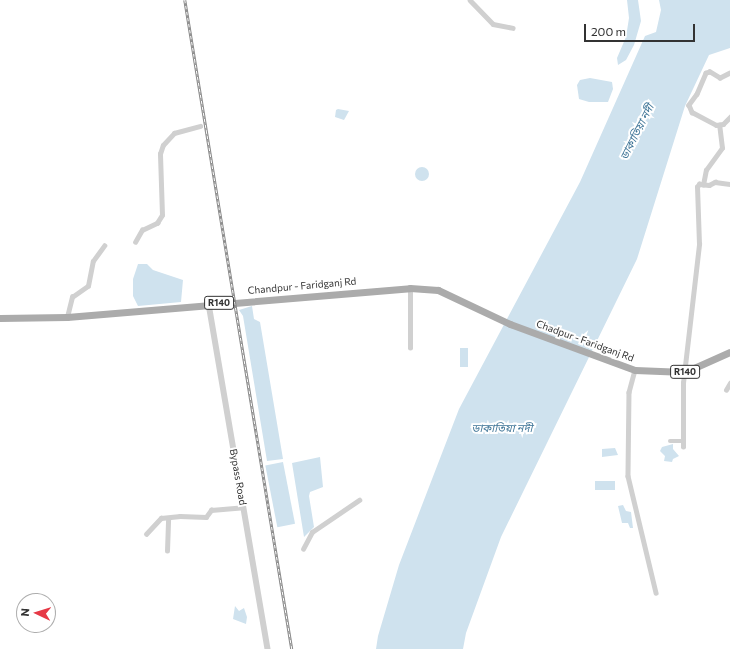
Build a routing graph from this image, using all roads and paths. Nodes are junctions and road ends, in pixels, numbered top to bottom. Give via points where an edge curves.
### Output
1 (470, 0) edge
2 (513, 28) dead end
3 (730, 73) edge
4 (730, 118) edge
5 (719, 125) junction
6 (200, 126) dead end
7 (730, 184) edge
8 (703, 185) junction
9 (135, 242) dead end
10 (104, 246) dead end
11 (410, 288) junction
12 (438, 290) joint
13 (209, 304) junction
14 (67, 317) junction
15 (0, 318) edge
16 (410, 348) dead end
17 (730, 352) edge
18 (635, 370) junction
19 (684, 372) junction
20 (730, 383) edge
21 (726, 390) dead end
22 (670, 441) dead end
23 (682, 441) junction
24 (683, 447) dead end
25 (359, 500) dead end
26 (243, 507) junction
27 (168, 519) junction
28 (146, 534) dead end
29 (303, 548) dead end
30 (167, 551) dead end
31 (656, 593) dead end
32 (268, 649) edge

1 - 2 street via 493,24
3 - 5 street via 720,78 710,72 706,73 689,105 692,112
4 - 5 street
5 - 8 street via 722,148 706,170
6 - 9 street via 174,133 163,145 160,154 162,215 158,223 142,230
7 - 8 street via 715,182
8 - 19 street via 699,184 697,187 698,244
10 - 14 street via 93,261 88,286 72,297
11 - 12 main road, Chandpur - Faridganj Rd / R140
11 - 13 main road, Chandpur - Faridganj Rd / R140
11 - 16 street
12 - 18 main road, Chadpur - Faridganj Rd / R140 via 510,324
13 - 14 main road, Chandpur - Faridganj Rd / R140
13 - 26 street, Bypass Road
14 - 15 main road, Chandpur - Faridganj Rd / R140
17 - 19 main road, Chadpur - Faridganj Rd / R140
18 - 19 main road, Chadpur - Faridganj Rd / R140
18 - 31 street via 629,392 628,476
19 - 23 street
20 - 21 street
22 - 23 street
23 - 24 street
25 - 29 street via 312,532
26 - 27 street via 211,510 206,517 180,516
26 - 32 street, Bypass Road
27 - 28 street via 161,518
27 - 30 street

